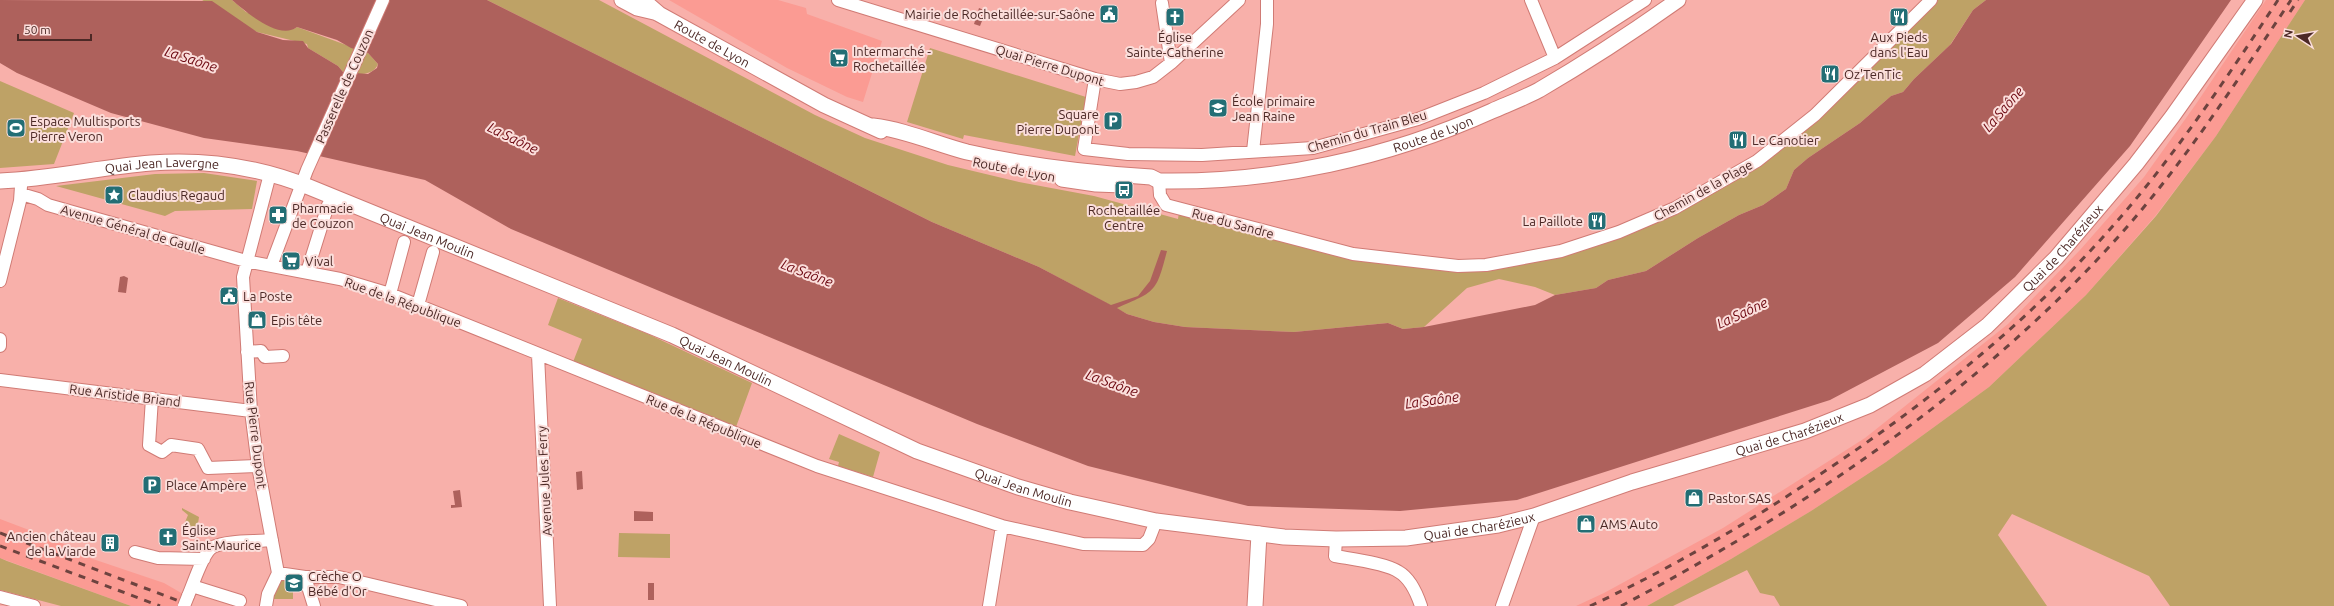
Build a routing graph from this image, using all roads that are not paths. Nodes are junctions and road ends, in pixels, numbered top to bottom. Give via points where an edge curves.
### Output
1 (383, 0) edge
2 (622, 0) edge
3 (643, 0) edge
4 (838, 0) edge
5 (1239, 0) edge
6 (1267, 0) edge
7 (1531, 0) edge
8 (1645, 0) edge
9 (1678, 0) edge
10 (1931, 0) edge
11 (2255, 0) edge
12 (1162, 3) dead end
13 (659, 14) junction
14 (1555, 58) junction
15 (1171, 63) junction
16 (1095, 79) junction
17 (1253, 151) junction
18 (270, 174) junction
19 (304, 178) junction
20 (0, 181) edge
21 (1159, 182) junction
22 (21, 187) junction
23 (328, 205) dead end
24 (404, 242) dead end
25 (1324, 247) joint
26 (433, 252) dead end
27 (246, 261) junction
28 (271, 266) junction
29 (307, 272) junction
30 (0, 281) edge
31 (390, 294) junction
32 (418, 305) junction
33 (0, 340) edge
34 (0, 346) edge
35 (247, 352) junction
36 (538, 355) junction
37 (283, 356) dead end
38 (0, 380) edge
39 (152, 398) junction
40 (251, 411) junction
41 (258, 466) junction
42 (1534, 516) junction
43 (1156, 521) junction
44 (1002, 526) junction
45 (1259, 534) junction
46 (1336, 539) junction
47 (272, 540) junction
48 (135, 552) dead end
49 (204, 558) junction
50 (278, 573) junction
51 (304, 577) junction
52 (188, 596) edge
53 (0, 597) edge
54 (240, 601) dead end
55 (34, 606) edge
56 (266, 606) edge
57 (314, 606) edge
58 (456, 606) edge
59 (550, 606) edge
60 (989, 606) edge
61 (1254, 606) edge
62 (1421, 606) edge
63 (1502, 606) edge

1 - 19 street, Passerelle de Couzon
2 - 13 main road, Route de Lyon via 637,8
3 - 13 main road, Route de Lyon
4 - 16 street, Quai Pierre Dupont
5 - 15 street, Quai Pierre Dupont
6 - 17 street via 1267,24
7 - 14 street
8 - 14 street, Chemin du Train Bleu
9 - 21 main road, Route de Lyon via 1622,39 1538,90 1413,143 1299,171 1236,179
10 - 25 street, Chemin de la Plage via 1815,115 1757,160 1675,208 1619,232 1561,251 1486,265 1458,266 1353,254
11 - 42 main road, Quai de Charézieux via 2136,164 2056,258 1987,326 1925,374 1870,405 1805,431 1653,476
12 - 15 street
13 - 21 main road, Route de Lyon via 824,104 873,126 892,128 984,156 1068,170 1151,177
14 - 17 street, Chemin du Train Bleu via 1484,93 1418,119 1313,148
15 - 16 street, Quai Pierre Dupont via 1153,77 1136,82 1110,83
16 - 17 street, Chemin du Train Bleu via 1084,149 1154,155
18 - 19 main road, Quai Jean Lavergne
18 - 22 main road, Quai Jean Lavergne via 221,164 163,162
18 - 27 street, Rue Pierre Dupont
19 - 28 street, Passerelle de Couzon
19 - 43 main road, Quai Jean Moulin via 672,335 917,451 1018,487 1070,502
20 - 22 main road, Quai Jean Lavergne
21 - 25 street, Rue du Sandre via 1160,195 1166,205
22 - 27 street, Avenue Général de Gaulle via 48,205
22 - 30 street
23 - 29 street
24 - 31 street
26 - 32 street
27 - 28 street, Rue de la République
27 - 35 street, Rue Pierre Dupont via 243,278
28 - 29 street, Rue de la République
29 - 31 street, Rue de la République via 346,280
31 - 32 street, Rue de la République
32 - 36 street, Rue de la République
33 - 34 street
35 - 37 street via 261,351 265,357
35 - 40 street, Rue Pierre Dupont
36 - 44 street, Rue de la République via 817,466
36 - 59 street, Avenue Jules Ferry
38 - 39 street, Rue Aristide Briand
39 - 40 street, Rue Aristide Briand
39 - 41 street via 149,445 162,452 171,445 198,449 208,468
40 - 41 street, Rue Pierre Dupont
41 - 47 street, Rue Pierre Dupont
42 - 46 main road, Quai de Charézieux via 1498,525 1406,538
42 - 63 street
43 - 44 street, Rue de la République via 1150,539 1143,545 1083,544
43 - 45 main road, Quai de Charézieux
44 - 60 street
45 - 46 main road, Quai de Charézieux
45 - 61 main road
46 - 62 street via 1335,556 1365,561 1400,572 1414,589
47 - 49 street via 213,547
47 - 50 street, Rue Pierre Dupont
48 - 49 street via 158,558
49 - 52 street
50 - 51 street
50 - 56 street via 268,594
51 - 57 street
51 - 58 street via 340,577
52 - 54 street
53 - 55 street

